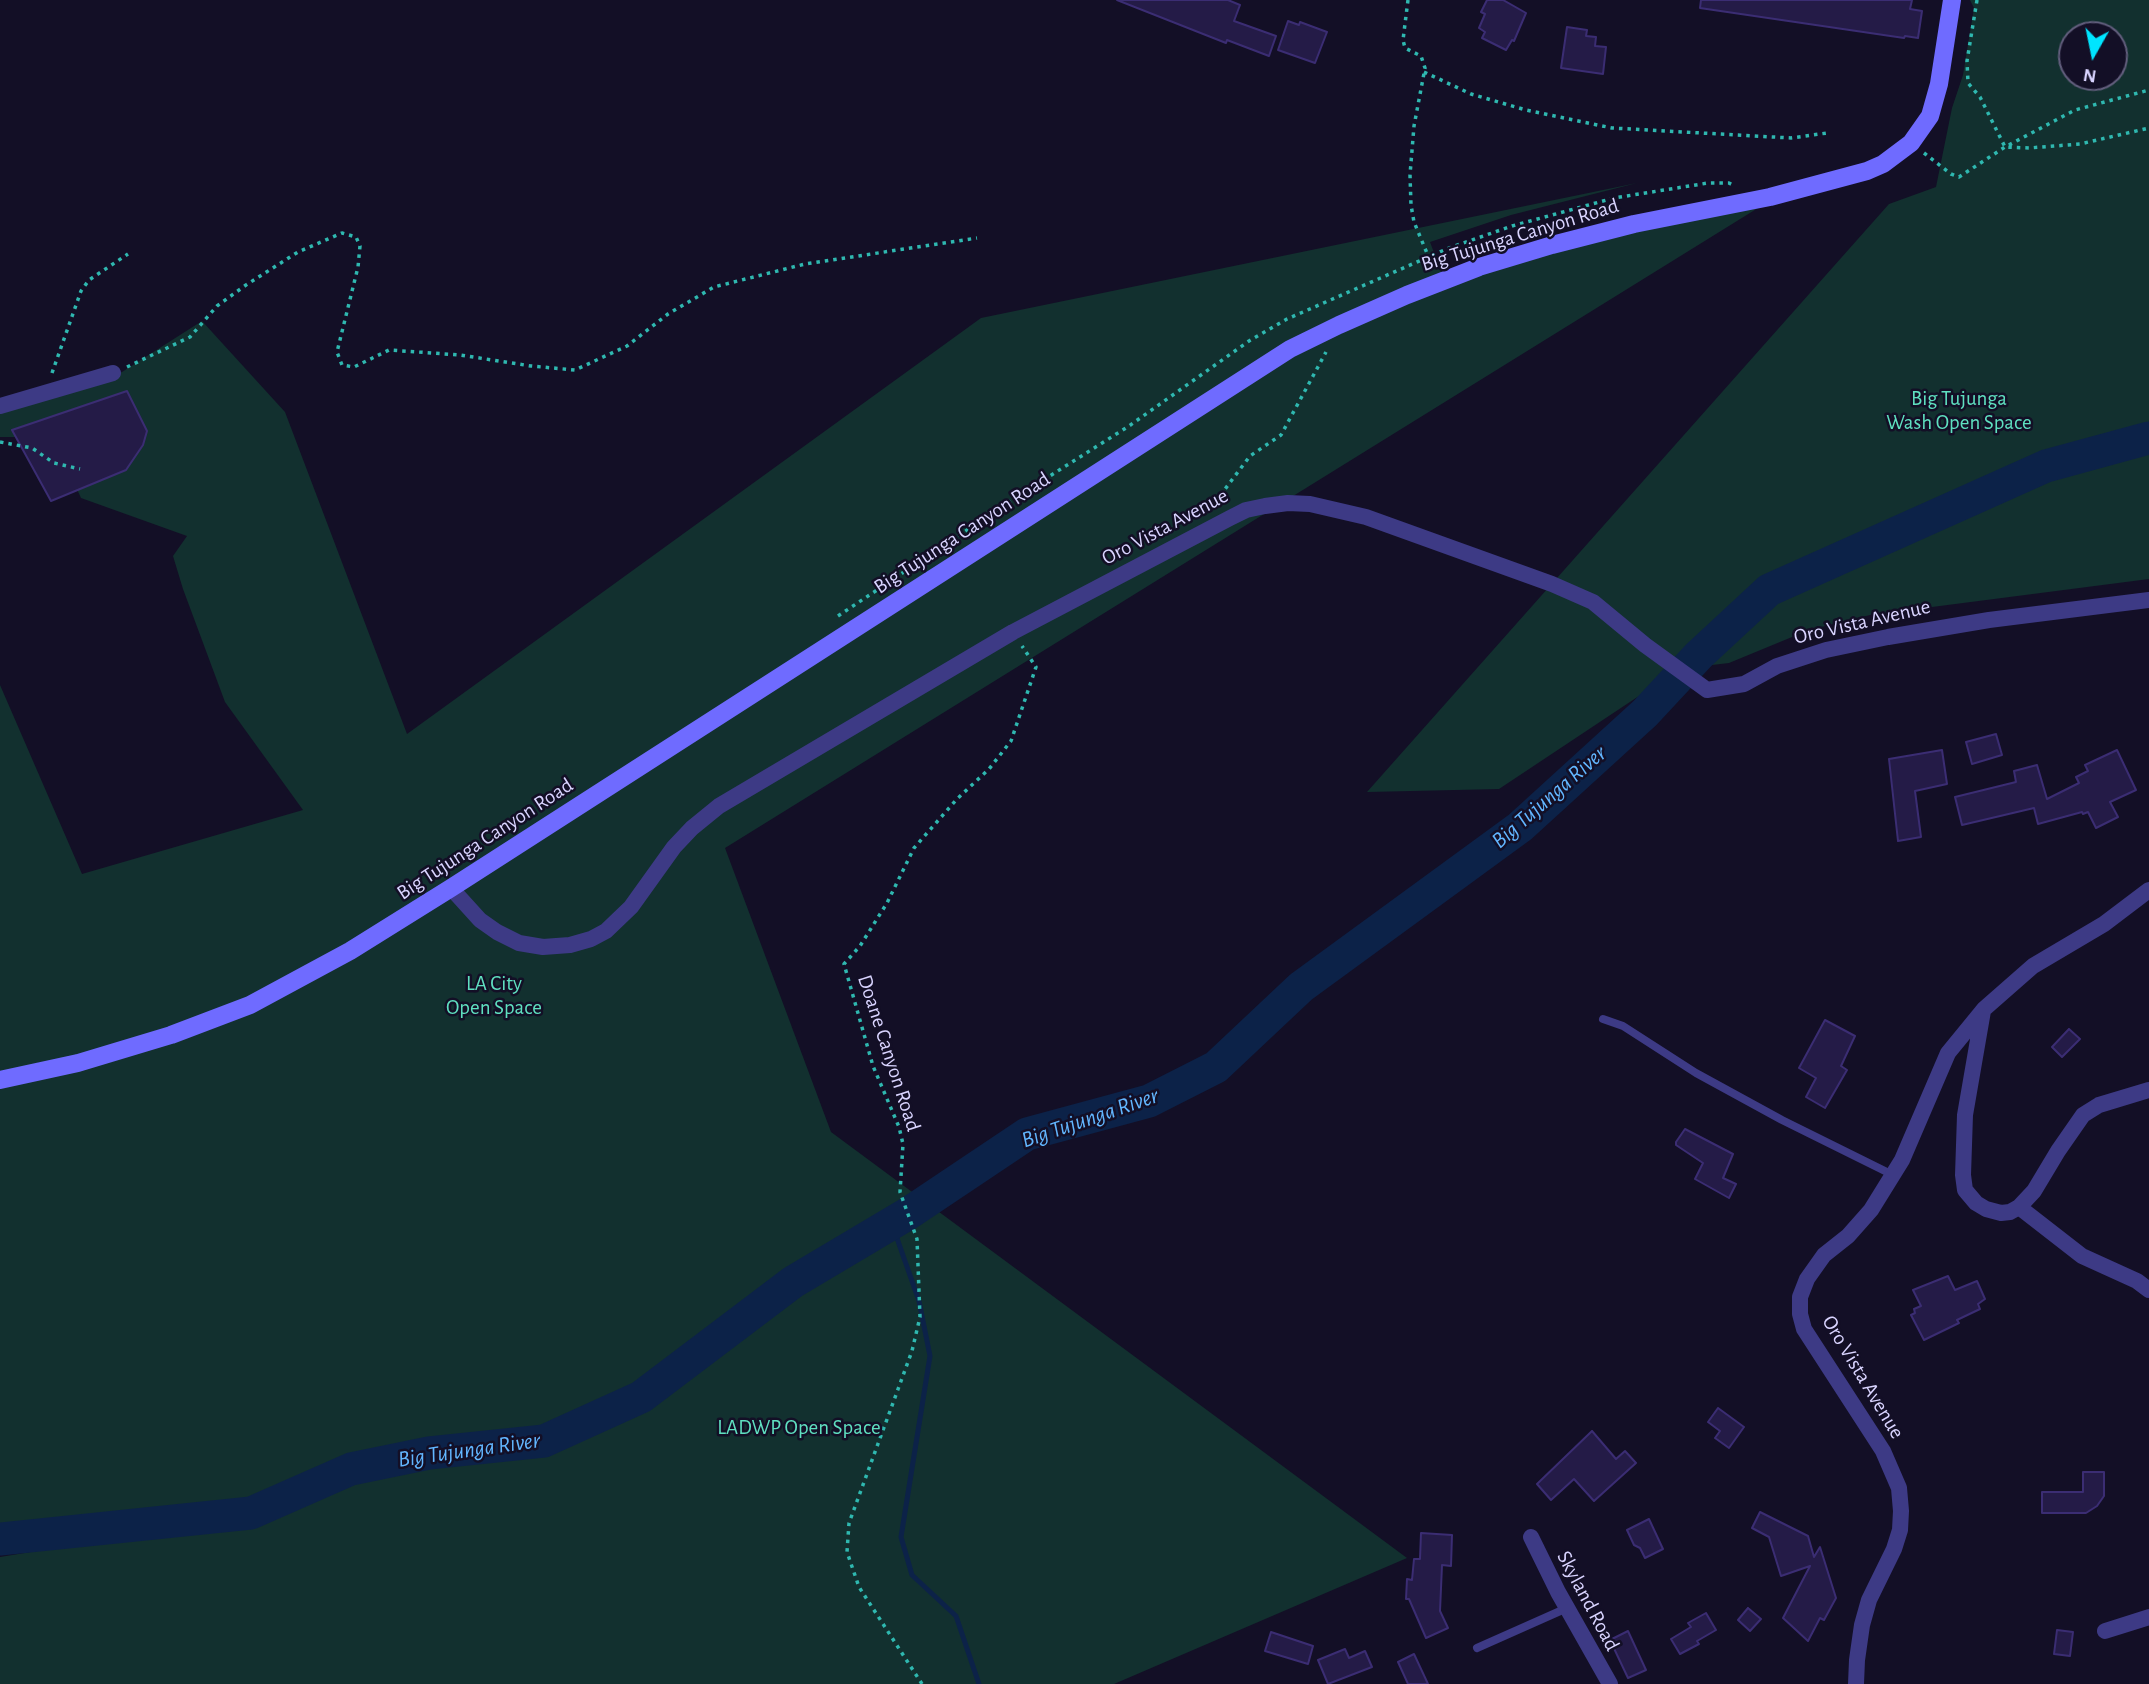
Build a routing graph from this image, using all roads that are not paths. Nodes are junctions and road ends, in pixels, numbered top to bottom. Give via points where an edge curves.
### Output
1 (1952, 0) edge
2 (113, 373) road end
3 (0, 406) edge
4 (2149, 600) edge
5 (451, 888) junction
6 (2149, 890) edge
7 (1984, 1009) junction
8 (1602, 1019) dead end
9 (0, 1080) edge
10 (2149, 1090) edge
11 (1893, 1175) junction
12 (2019, 1207) junction
13 (2149, 1290) edge
14 (1531, 1537) dead end
15 (1567, 1608) junction
16 (2149, 1617) edge
17 (2105, 1631) dead end
18 (1477, 1648) dead end
19 (1610, 1684) edge
20 (1856, 1684) edge

1 - 5 street, Big Tujunga Canyon Road via 1936,100 1911,143 1897,155 1867,171 1770,197 1634,224 1479,267 1290,349
2 - 3 street
4 - 5 street, Oro Vista Avenue via 1876,639 1777,666 1744,684 1707,690 1593,602 1366,517 1288,503 1247,510 1013,632 719,806 674,847 631,907 591,939 543,947 519,943 480,920
5 - 9 street, Big Tujunga Canyon Road via 350,951 250,1004 171,1035
6 - 7 street, Oro Vista Avenue via 2105,924 2033,966
7 - 11 street, Oro Vista Avenue via 1948,1053
7 - 12 street via 1965,1115 1965,1189 1976,1203 2001,1213
8 - 11 lane via 1623,1026 1782,1120
10 - 12 street via 2099,1105 2083,1115
11 - 20 street, Oro Vista Avenue via 1871,1210 1824,1255 1800,1297 1804,1329 1883,1451 1899,1488 1900,1530 1869,1600
12 - 13 street via 2082,1256
14 - 15 street, Skyland Road
15 - 18 lane
15 - 19 street, Skyland Road
16 - 17 street

